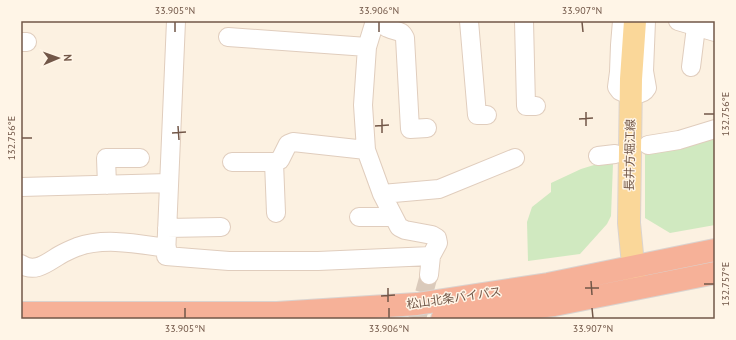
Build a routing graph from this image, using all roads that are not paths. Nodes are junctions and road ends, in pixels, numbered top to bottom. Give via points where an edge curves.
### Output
1 (176, 21) edge
2 (375, 21) edge
3 (380, 21) edge
4 (469, 21) edge
5 (524, 21) edge
6 (622, 21) edge
7 (635, 21) edge
8 (646, 21) edge
9 (678, 21) edge
10 (704, 27) edge
11 (228, 35) edge
12 (367, 47) junction
13 (691, 67) dead end
14 (630, 94) junction
15 (536, 106) dead end
16 (487, 115) dead end
17 (427, 128) dead end
18 (715, 129) edge
19 (648, 145) dead end
20 (366, 150) junction
21 (140, 158) dead end
22 (516, 159) dead end
23 (232, 162) dead end
24 (274, 162) junction
25 (169, 183) junction
26 (107, 184) junction
27 (21, 187) edge
28 (382, 194) junction
29 (276, 213) dead end
30 (359, 217) dead end
31 (393, 217) junction
32 (222, 227) dead end
33 (167, 228) junction
34 (167, 248) junction
35 (715, 250) edge
36 (431, 256) junction
37 (21, 264) edge
38 (633, 267) junction
39 (715, 274) edge
40 (429, 275) tunnel mouth
41 (636, 288) junction
42 (21, 313) edge
43 (442, 319) edge

1 - 25 street
2 - 12 street
3 - 17 street via 386,27 403,33 410,128
4 - 16 street via 477,115
5 - 15 street via 526,106
6 - 14 street via 617,87 620,92
7 - 14 main road, 長井方堀江線
8 - 14 street via 644,71 647,88 640,94
9 - 10 street
10 - 13 street
11 - 12 street
12 - 20 street via 363,105
14 - 38 main road, 長井方堀江線 via 629,223
18 - 19 street via 679,140
20 - 24 street via 293,142 288,144 280,160
20 - 28 street
21 - 26 street via 106,158
22 - 28 street via 439,189
23 - 24 street
24 - 29 street
25 - 26 street
25 - 33 street
26 - 27 street
28 - 31 street
30 - 31 street
31 - 36 street via 399,227 405,230 432,234 437,238 438,243
32 - 33 street
33 - 34 street
34 - 36 street via 166,256 229,261 318,261
34 - 37 street via 120,242 98,243 78,246 45,265 32,268
35 - 38 highway, 松山北条バイパス
36 - 40 street
38 - 41 main road, 長井方堀江線
38 - 42 highway, 松山北条バイパス via 548,284 417,304 278,313
39 - 41 highway, 松山北条バイパス
41 - 43 highway, 松山北条バイパス via 554,305

